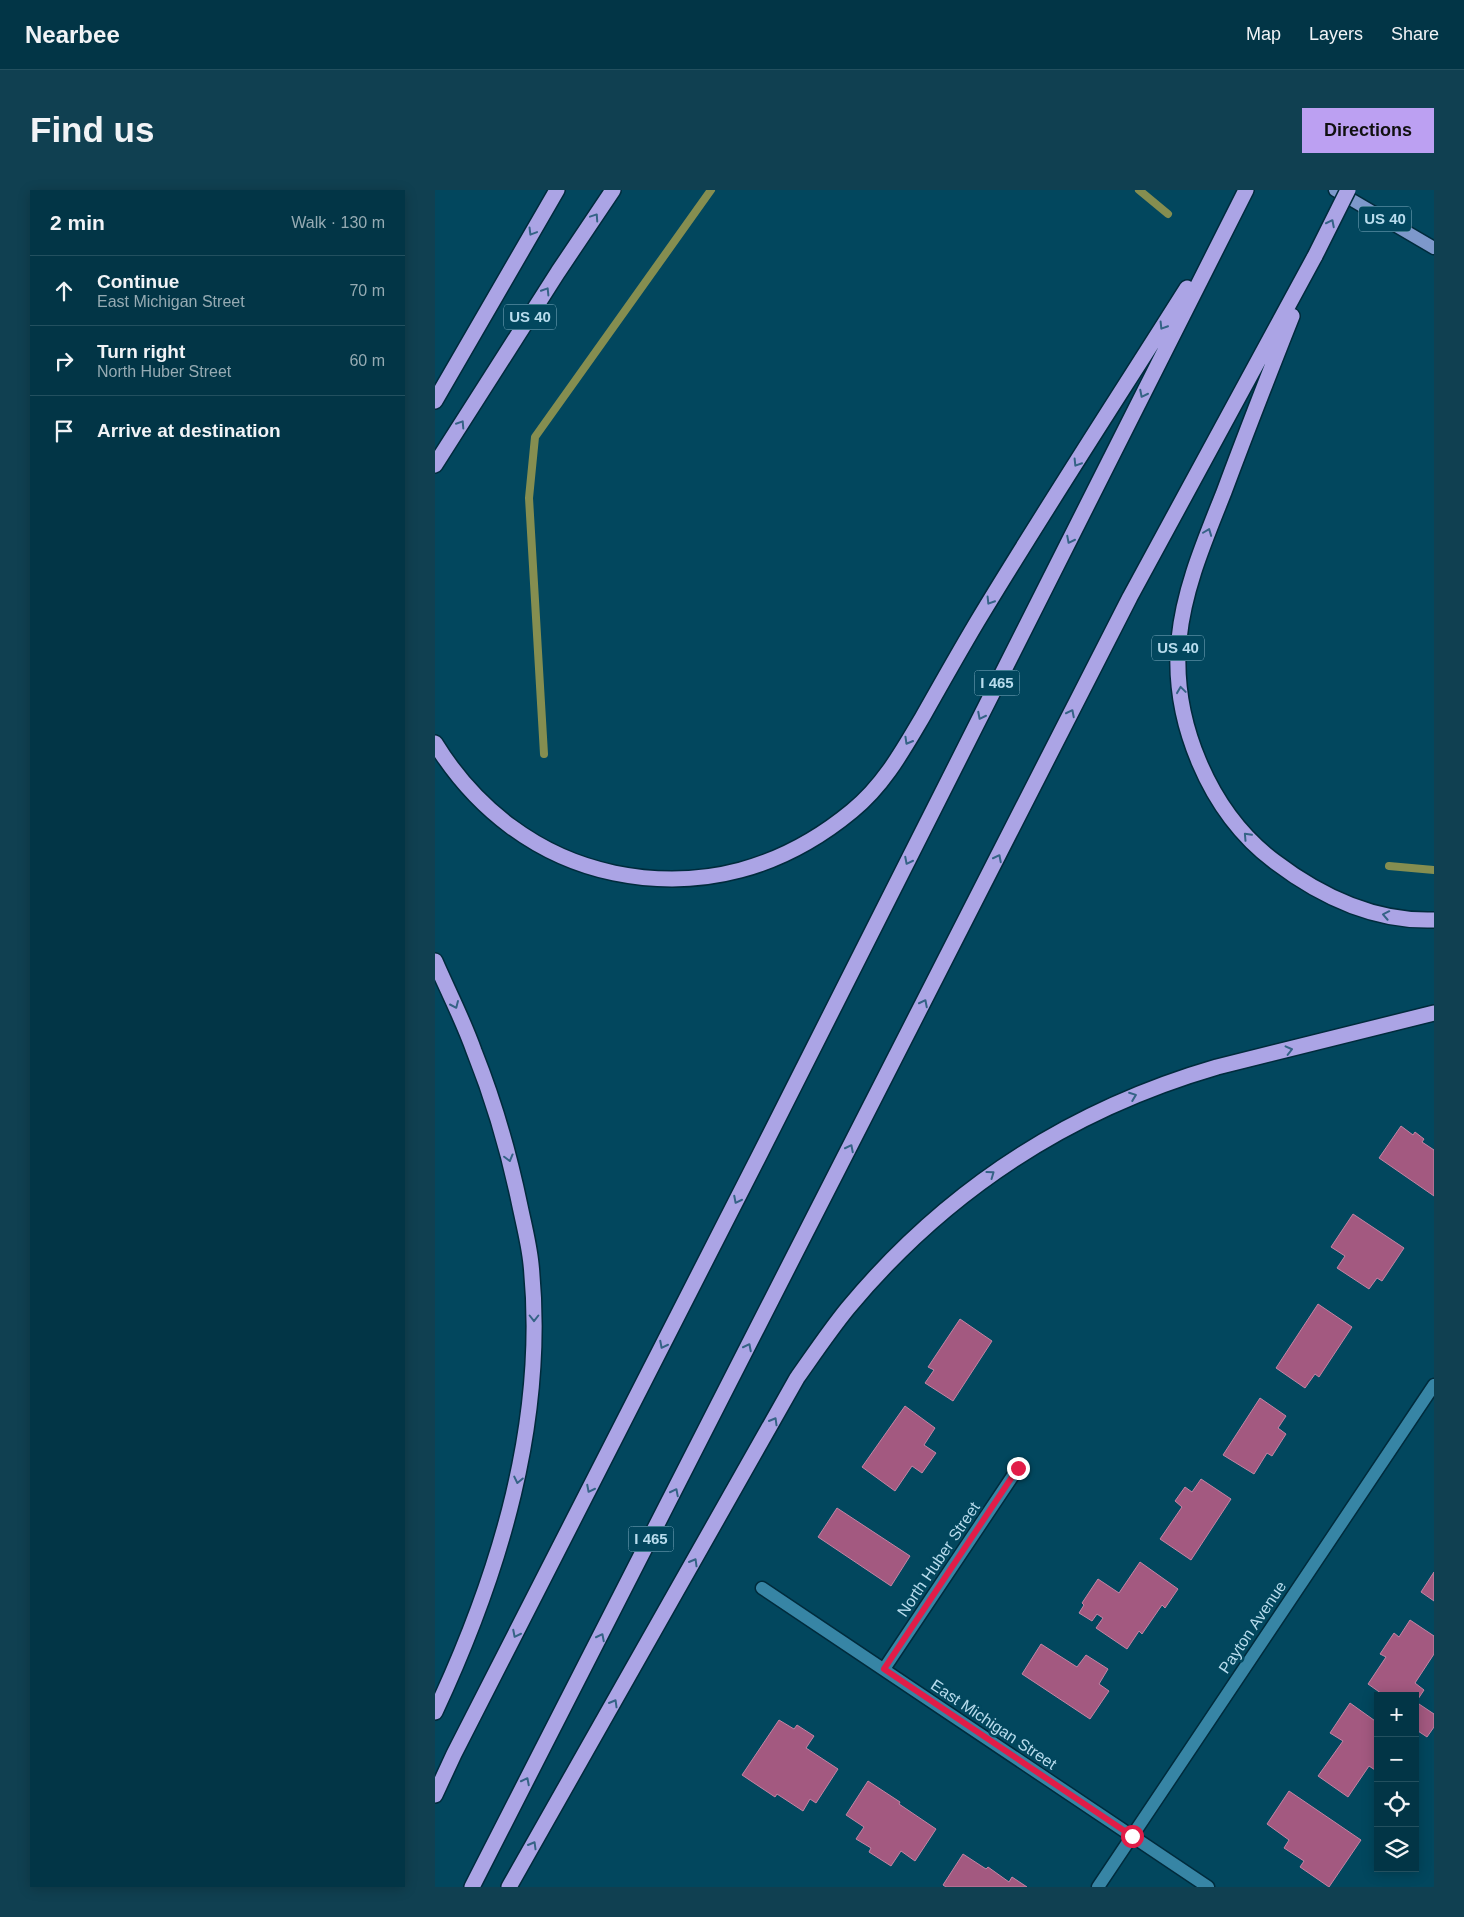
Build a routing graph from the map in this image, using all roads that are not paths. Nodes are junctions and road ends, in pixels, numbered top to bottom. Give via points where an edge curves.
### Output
1 (557, 190) edge
2 (613, 190) edge
3 (1246, 190) edge
4 (1335, 190) edge
5 (1348, 190) edge
6 (1235, 210) junction
7 (1434, 248) edge
8 (1315, 256) junction
9 (435, 401) edge
10 (435, 465) edge
11 (435, 743) edge
12 (1434, 920) edge
13 (435, 961) edge
14 (1434, 1013) edge
15 (1434, 1385) edge
16 (1018, 1468) dead end
17 (762, 1588) dead end
18 (884, 1669) junction
19 (435, 1712) edge
20 (435, 1795) edge
21 (1132, 1836) junction
22 (472, 1887) edge
23 (509, 1887) edge
24 (1098, 1887) edge
25 (1208, 1887) edge

1 -> 9 highway
10 -> 2 highway, US 40
3 - 6 highway, I 465
4 - 7 main road, US 40
8 -> 5 highway, I 465, bridge
6 -> 11 highway via 977,623 891,770 864,800 822,834 785,856 717,875 657,879 605,871 554,854 516,832 483,804 455,773
6 -> 20 highway, I 465
12 -> 8 highway, US 40 via 1387,916 1358,908 1307,884 1266,855 1232,819 1212,788 1196,754 1182,701 1179,640 1191,580
22 -> 8 highway, I 465 via 1130,597
13 -> 19 highway via 474,1049 503,1133 531,1262 534,1331 525,1435 508,1521 482,1600
23 -> 14 highway via 797,1378 847,1309 914,1239 952,1204 1013,1159 1127,1099 1217,1067
15 - 21 street, Payton Avenue
16 - 18 street, North Huber Street
17 - 18 street, East Michigan Street
18 - 21 street, East Michigan Street
21 - 24 street, Payton Avenue
21 - 25 street, East Michigan Street

